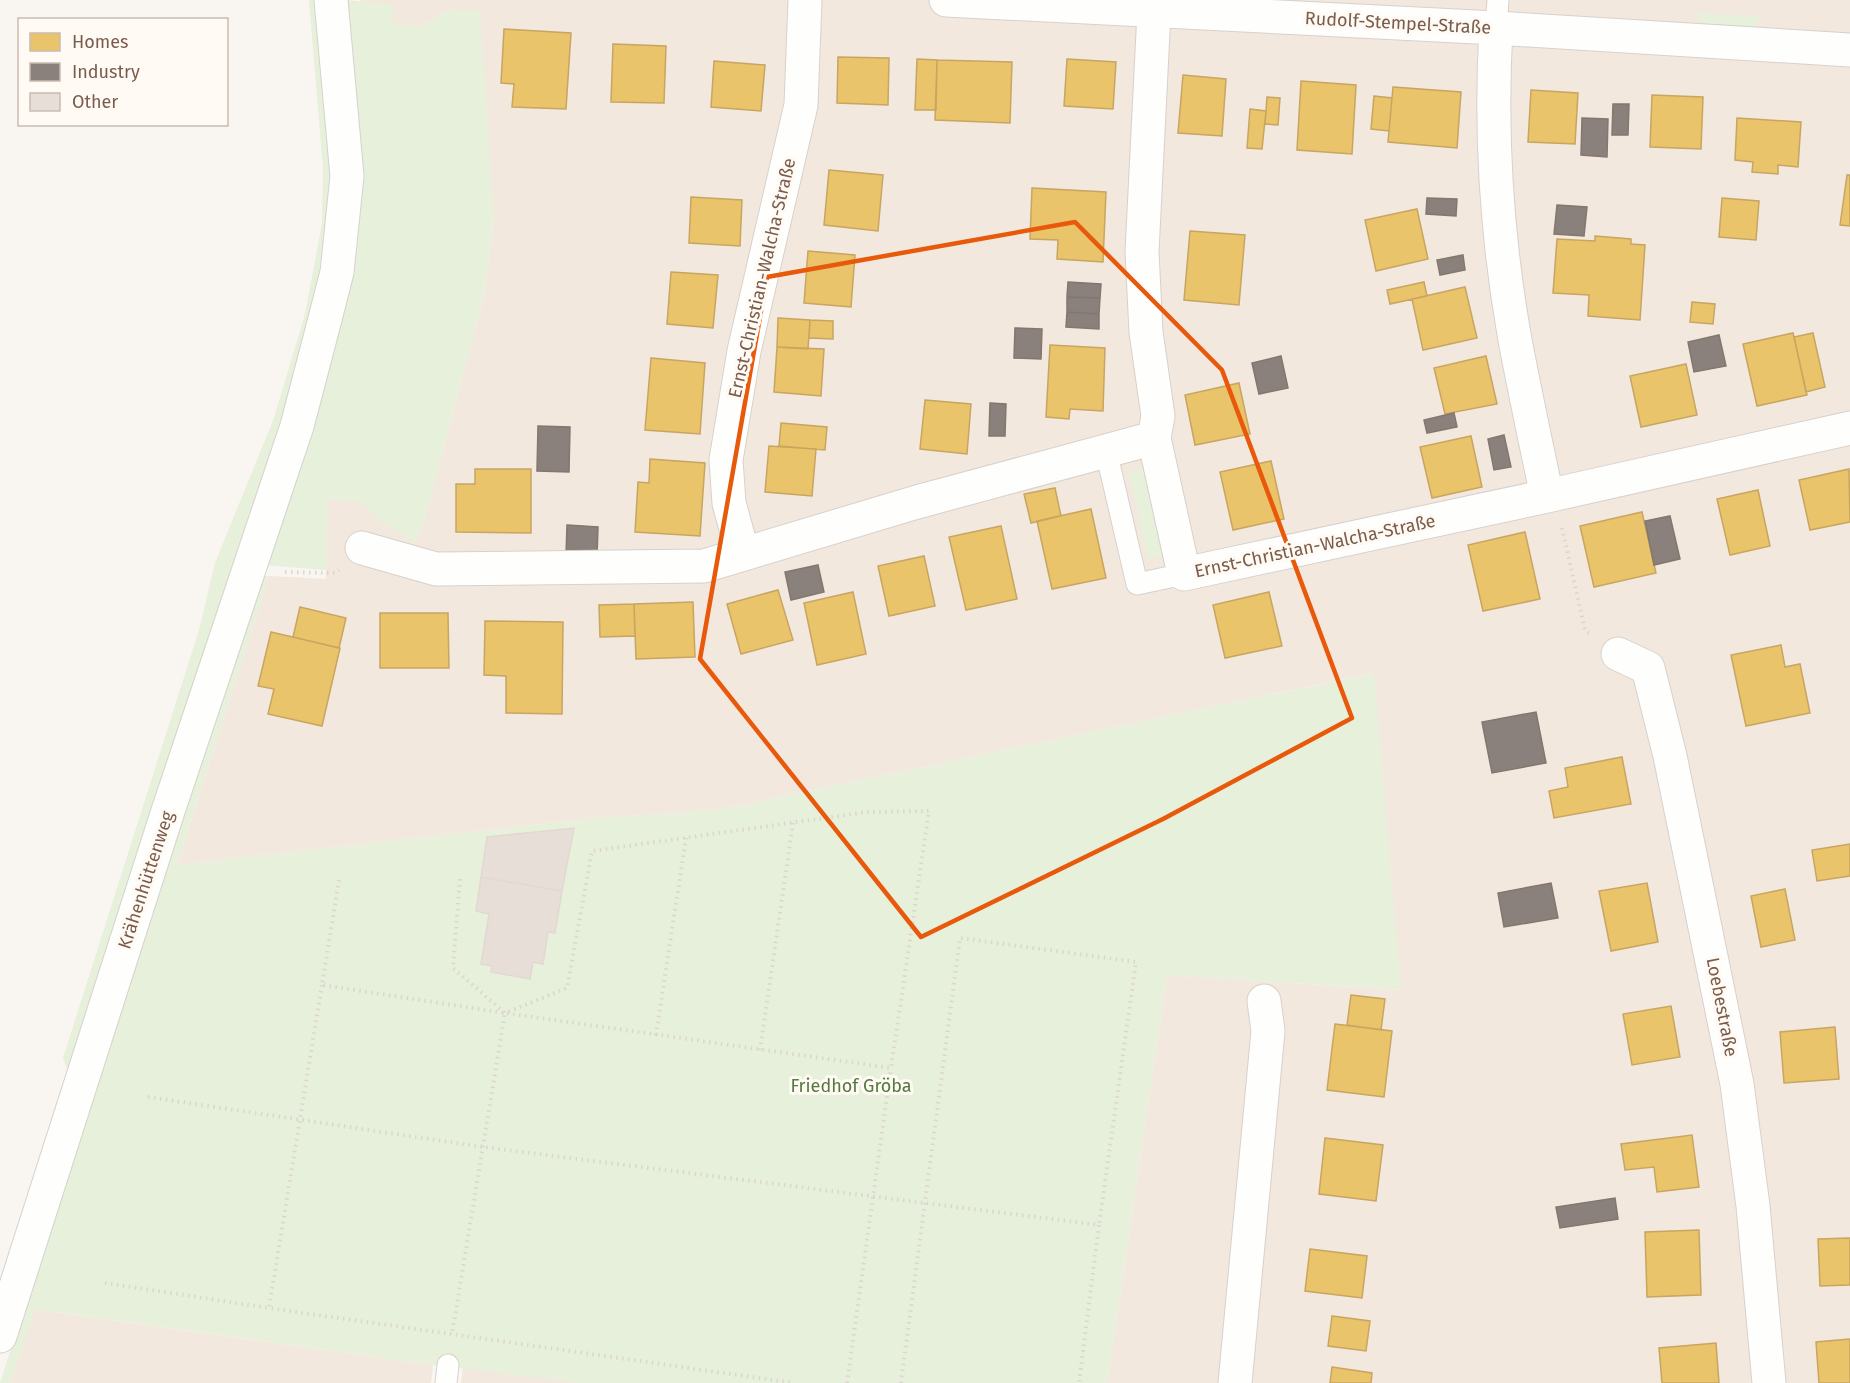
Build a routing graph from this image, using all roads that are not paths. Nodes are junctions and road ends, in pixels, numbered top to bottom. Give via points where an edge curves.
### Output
1 (331, 0) edge
2 (805, 0) edge
3 (946, 0) edge
4 (1154, 6) edge
5 (1497, 14) edge
6 (1850, 50) edge
7 (1850, 428) edge
8 (1154, 438) junction
9 (1106, 451) junction
10 (1551, 495) junction
11 (362, 548) road end
12 (743, 554) junction
13 (1184, 574) junction
14 (1618, 654) road end
15 (1264, 1001) dead end
16 (0, 1336) edge
17 (1235, 1383) edge
18 (1769, 1383) edge

1 - 16 street, Krähenhüttenweg via 347,176 337,272 297,426
2 - 12 street, Ernst-Christian-Walcha-Straße via 801,105 744,351 726,460 729,503
3 - 4 street, Rudolf-Stempel-Straße
4 - 5 street, Rudolf-Stempel-Straße
4 - 8 street, Ernst-Christian-Walcha-Straße via 1142,252 1146,332 1158,416
5 - 6 street, Rudolf-Stempel-Straße
5 - 10 street via 1497,195 1515,339
7 - 10 street, Ernst-Christian-Walcha-Straße
8 - 9 street
8 - 13 street, Ernst-Christian-Walcha-Straße
9 - 12 street
9 - 13 lane via 1137,584
10 - 13 street, Ernst-Christian-Walcha-Straße
11 - 12 street via 436,569 704,566
14 - 18 street, Loebestraße via 1648,668 1716,969 1737,1084 1753,1206
15 - 17 street via 1268,1031

